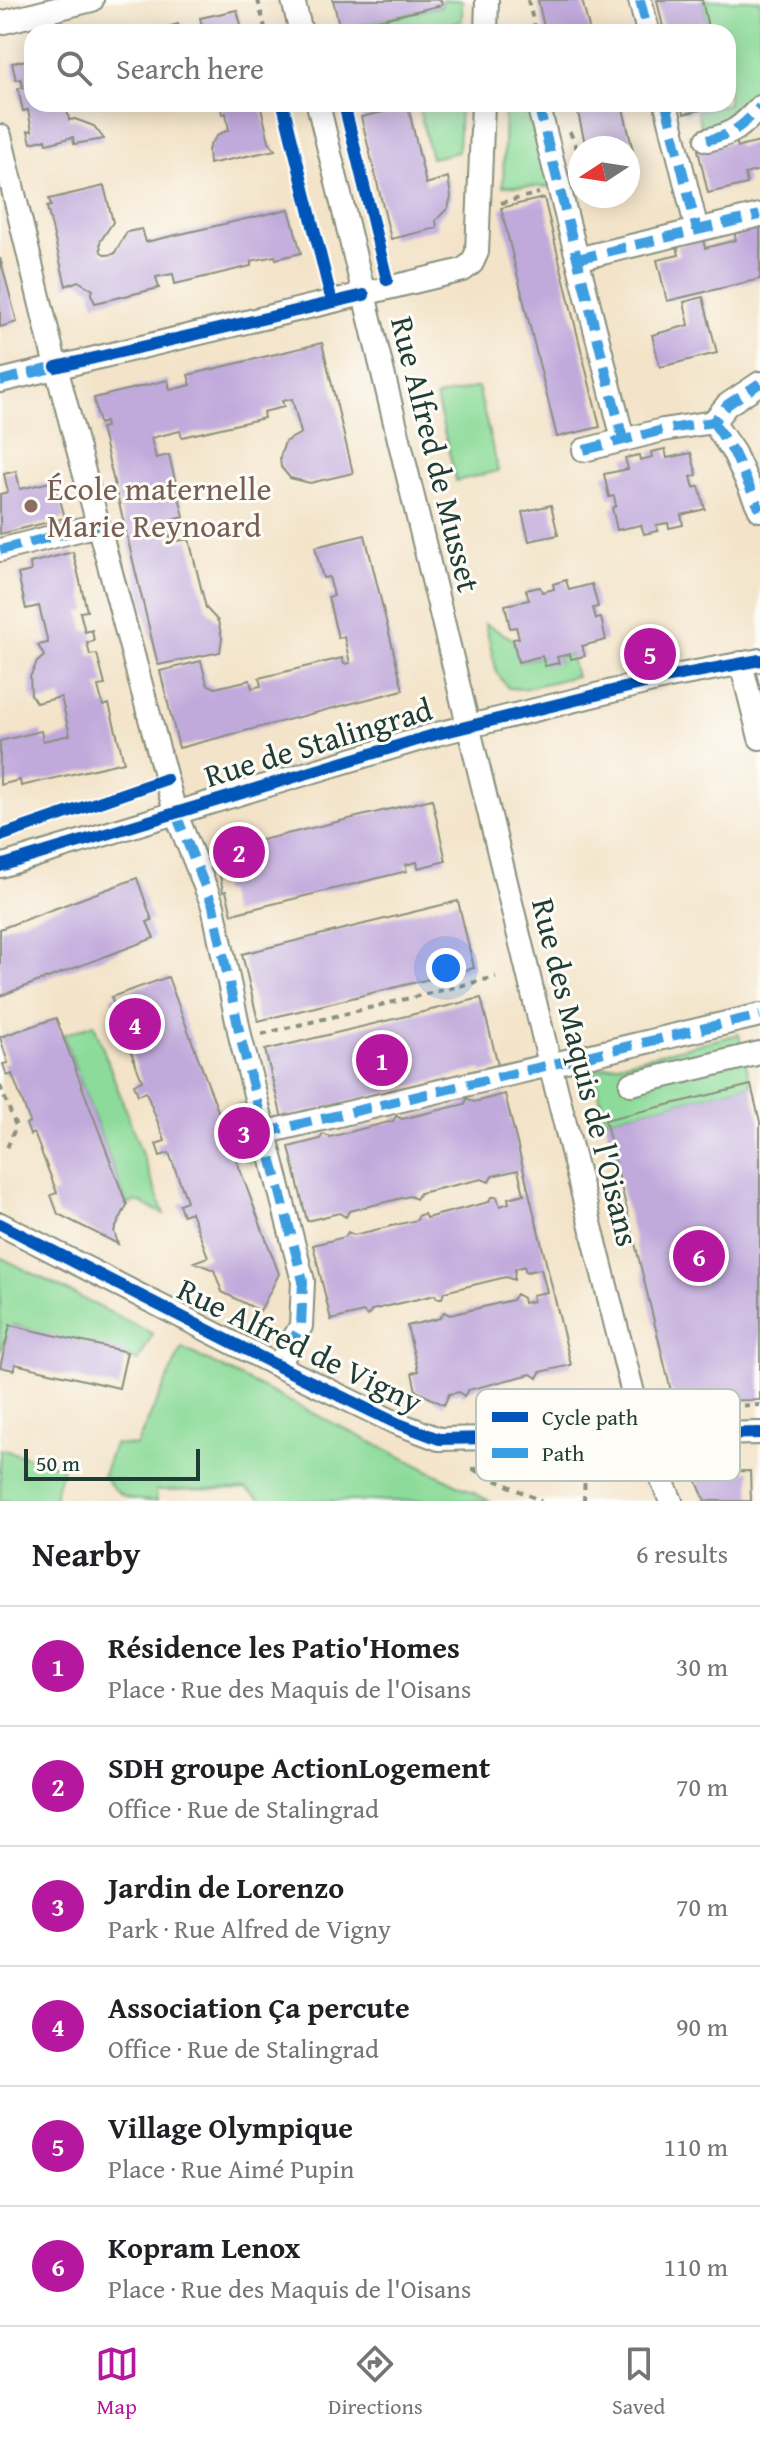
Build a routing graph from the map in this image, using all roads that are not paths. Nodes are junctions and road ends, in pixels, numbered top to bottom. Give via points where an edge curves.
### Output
1 (92, 0) edge
2 (293, 0) edge
3 (487, 0) edge
4 (640, 0) edge
5 (0, 23) edge
6 (299, 24) edge
7 (486, 24) edge
8 (646, 24) edge
9 (760, 107) edge
10 (320, 112) edge
11 (483, 112) edge
12 (540, 112) edge
13 (668, 112) edge
14 (0, 136) edge
15 (707, 140) dead end
16 (760, 215) edge
17 (697, 230) junction
18 (577, 259) junction
19 (364, 295) junction
20 (56, 367) junction
21 (0, 381) edge
22 (760, 383) edge
23 (713, 422) junction
24 (623, 439) junction
25 (584, 450) dead end
26 (760, 510) edge
27 (98, 525) junction
28 (0, 550) edge
29 (751, 662) edge
30 (468, 725) junction
31 (760, 738) edge
32 (175, 812) junction
33 (0, 866) edge
34 (760, 1015) edge
35 (760, 1053) edge
36 (550, 1064) junction
37 (631, 1084) dead end
38 (263, 1133) junction
39 (0, 1224) edge
40 (278, 1366) junction
41 (633, 1389) edge
42 (740, 1433) edge
43 (760, 1433) edge
44 (476, 1438) edge
45 (663, 1481) edge
46 (671, 1501) edge

1 - 5 street
2 - 6 street
3 - 7 street
4 - 8 street
9 - 15 street via 740,128
10 - 19 street, Rue Alfred de Musset
11 - 19 street via 477,252 472,263 449,275
12 - 18 street
13 - 17 street
14 - 20 street
16 - 17 street
17 - 18 street
18 - 24 street
19 - 20 street
19 - 30 street, Rue Alfred de Musset
20 - 21 street
20 - 27 street
22 - 23 street via 727,405
23 - 24 street
23 - 26 street
24 - 25 street
27 - 28 street
27 - 32 street
29 - 30 street, Rue de Stalingrad
29 - 31 street
30 - 32 street, Rue de Stalingrad
30 - 36 street, Rue des Maquis de l'Oisans
32 - 33 street, Rue de Stalingrad
32 - 38 street via 213,906
34 - 36 street
35 - 37 street
36 - 38 street
36 - 41 street, Rue des Maquis de l'Oisans
38 - 40 street via 303,1281 301,1326
39 - 40 street, Rue Alfred de Vigny
40 - 44 street, Rue Alfred de Vigny via 439,1439
42 - 43 street, Rue Alfred de Vigny
45 - 46 street

